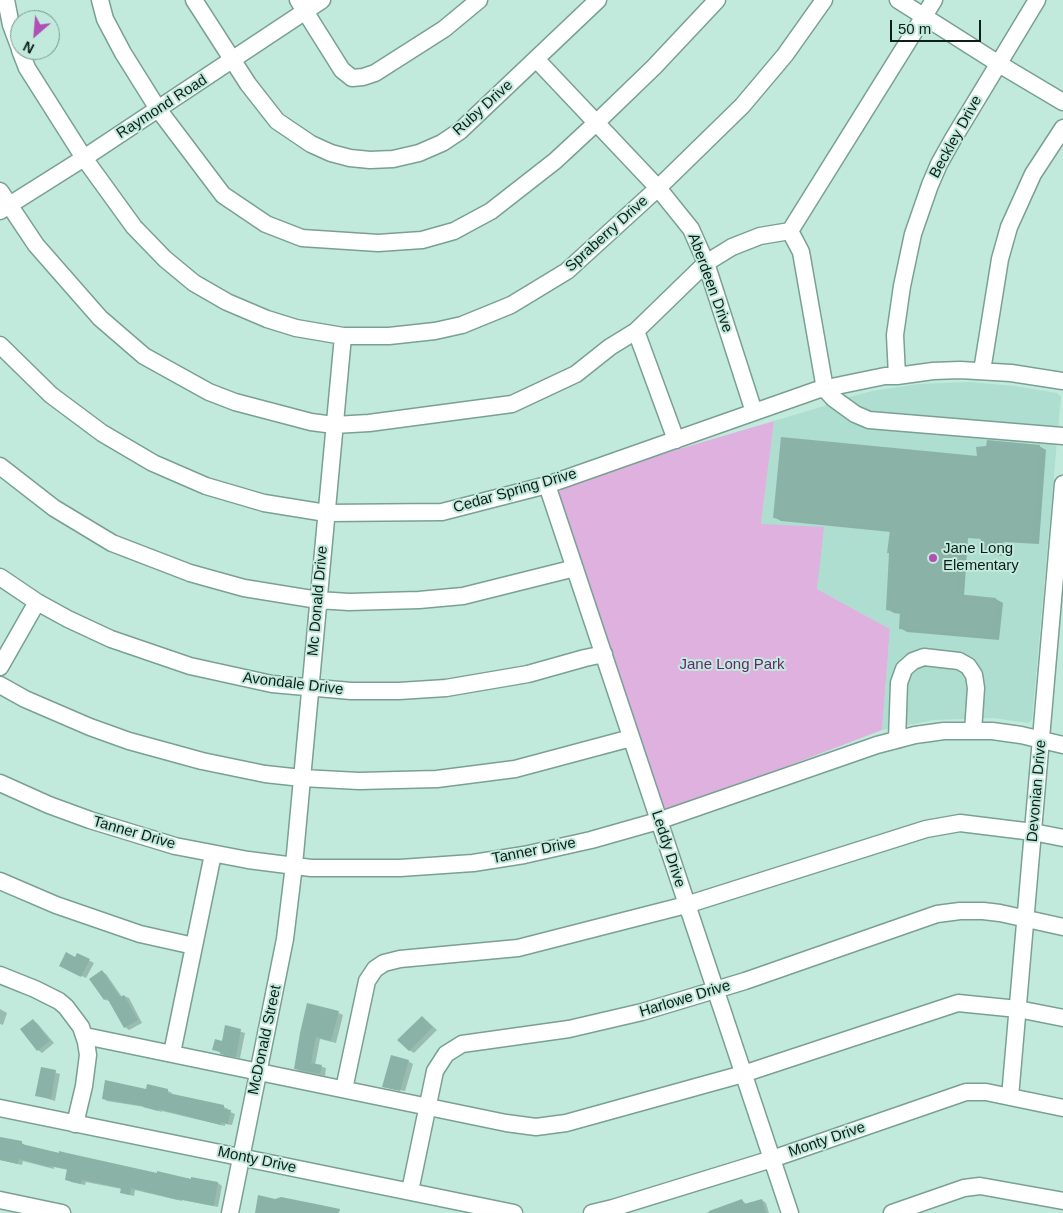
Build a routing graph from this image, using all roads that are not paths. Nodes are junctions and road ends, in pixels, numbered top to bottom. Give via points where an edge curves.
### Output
1 (6, 0) edge
2 (100, 0) edge
3 (194, 0) edge
4 (322, 0) edge
5 (478, 0) edge
6 (598, 0) edge
7 (717, 0) edge
8 (824, 0) edge
9 (898, 0) edge
10 (934, 0) edge
11 (1038, 0) edge
12 (302, 5) edge
13 (923, 16) junction
14 (10, 25) edge
15 (536, 59) junction
16 (24, 60) edge
17 (232, 60) junction
18 (999, 64) junction
19 (1063, 102) edge
20 (158, 109) junction
21 (596, 123) junction
22 (1063, 128) edge
23 (84, 158) junction
24 (658, 188) junction
25 (0, 190) edge
26 (5, 208) edge
27 (790, 231) junction
28 (706, 263) junction
29 (636, 331) junction
30 (343, 336) junction
31 (0, 345) edge
32 (982, 371) junction
33 (897, 376) junction
34 (1063, 381) edge
35 (825, 389) junction
36 (754, 412) junction
37 (334, 425) junction
38 (1063, 436) edge
39 (676, 440) junction
40 (0, 466) edge
41 (1063, 484) edge
42 (547, 485) junction
43 (326, 513) junction
44 (1060, 563) edge
45 (575, 568) junction
46 (0, 578) edge
47 (318, 600) junction
48 (37, 602) junction
49 (604, 654) junction
50 (1056, 654) edge
51 (0, 667) edge
52 (0, 685) edge
53 (310, 688) junction
54 (973, 731) junction
55 (631, 738) junction
56 (897, 740) junction
57 (1041, 740) junction
58 (1063, 745) edge
59 (302, 778) junction
60 (0, 783) edge
61 (658, 821) junction
62 (1033, 832) junction
63 (1063, 838) edge
64 (213, 854) junction
65 (294, 865) junction
66 (0, 881) edge
67 (686, 905) junction
68 (1026, 919) junction
69 (1063, 927) edge
70 (194, 946) junction
71 (0, 975) edge
72 (714, 990) junction
73 (1018, 1009) junction
74 (1063, 1018) edge
75 (84, 1036) junction
76 (172, 1054) junction
77 (259, 1071) junction
78 (743, 1074) junction
79 (344, 1089) junction
80 (1010, 1097) junction
81 (428, 1106) junction
82 (0, 1108) edge
83 (1063, 1108) edge
84 (75, 1124) junction
85 (241, 1157) junction
86 (772, 1158) junction
87 (410, 1191) junction
88 (0, 1200) edge
89 (1063, 1201) edge
90 (62, 1213) edge
91 (230, 1213) edge
92 (514, 1213) edge
93 (592, 1213) edge
94 (790, 1213) edge
95 (892, 1213) edge

1 - 14 street, Spraberry Drive
2 - 20 street via 105,19 122,53
3 - 17 street, Ruby Drive
4 - 12 street, Raymond Road
5 - 12 street via 437,33 375,73 352,78 342,70
6 - 15 street, Ruby Drive
7 - 21 street
8 - 24 street, Spraberry Drive via 785,55 742,106
9 - 13 street
10 - 13 street
11 - 18 street, Beckley Drive
12 - 17 street, Raymond Road
13 - 18 street
13 - 27 street
15 - 17 street, Ruby Drive via 460,131 442,143 419,153 370,160 331,153 293,133 266,109
15 - 21 street, Aberdeen Drive
16 - 23 street, Spraberry Drive
17 - 20 street, Raymond Road
18 - 19 street
18 - 33 street, Beckley Drive via 939,164 913,234 896,326
20 - 21 street via 223,195 266,224 302,238 378,243 422,240 454,230 491,211 555,161
20 - 23 street, Raymond Road
21 - 24 street, Aberdeen Drive
22 - 32 street via 1033,174 1009,227 1000,259
23 - 26 street, Raymond Road
23 - 30 street, Spraberry Drive via 134,226 165,259 194,282 227,302 267,319
24 - 28 street, Aberdeen Drive via 691,229
24 - 30 street, Spraberry Drive via 567,271 511,306 462,325 435,331
25 - 26 street
26 - 37 street via 100,318 144,356 234,402
27 - 28 street via 760,236 732,246
27 - 35 street via 801,252
28 - 29 street
28 - 36 street, Aberdeen Drive
29 - 37 street via 576,374 512,404 369,424
29 - 39 street
30 - 37 street, Mc Donald Drive
31 - 43 street, Cedar Spring Drive via 51,395 102,433 153,463 206,486 264,503
32 - 33 street, Cedar Spring Drive via 933,371
32 - 34 street, Cedar Spring Drive
33 - 35 street, Cedar Spring Drive
35 - 36 street, Cedar Spring Drive
35 - 38 street via 855,414 870,420
36 - 39 street, Cedar Spring Drive
37 - 43 street, Mc Donald Drive
39 - 42 street, Cedar Spring Drive
40 - 47 street via 54,508 112,543 190,573 244,588
41 - 44 street, Devonian Drive
42 - 43 street, Cedar Spring Drive via 442,512
42 - 45 street, Leddy Drive
43 - 47 street, Mc Donald Drive
44 - 50 street, Devonian Drive
45 - 47 street via 464,596 349,602
45 - 49 street, Leddy Drive
46 - 48 street, Avondale Drive
47 - 53 street, Mc Donald Drive
48 - 51 street
48 - 53 street, Avondale Drive via 100,634 167,660 225,675
49 - 53 street, Avondale Drive via 528,674 446,688 375,692
49 - 55 street, Leddy Drive
50 - 57 street, Devonian Drive
52 - 59 street via 90,727 129,741 202,761
53 - 59 street, Mc Donald Drive
54 - 56 street, Tanner Drive via 939,732
54 - 56 street via 976,688 971,670 959,661 924,657 904,669 899,683
54 - 57 street, Tanner Drive
55 - 59 street via 515,769 437,779 360,782
55 - 61 street, Leddy Drive
56 - 61 street, Tanner Drive
57 - 58 street, Tanner Drive
57 - 62 street, Devonian Drive
59 - 65 street, Mc Donald Drive
60 - 64 street, Tanner Drive via 90,820
61 - 65 street, Tanner Drive via 574,844 473,863 361,869
61 - 67 street, Leddy Drive
62 - 63 street
62 - 67 street via 960,823 926,829
62 - 68 street, Devonian Drive
64 - 65 street, Tanner Drive
64 - 70 street
65 - 77 street, McDonald Street via 285,940
66 - 70 street via 56,905 131,930
67 - 72 street, Leddy Drive
67 - 79 street via 518,948 384,963 367,981
68 - 69 street, Harlowe Drive
68 - 72 street, Harlowe Drive via 977,911 937,914
68 - 73 street, Devonian Drive
70 - 76 street
71 - 75 street via 59,1001 72,1014
72 - 78 street, Leddy Drive
72 - 81 street, Harlowe Drive via 642,1012 569,1029 462,1044 439,1062
73 - 74 street
73 - 78 street via 958,1003
73 - 80 street, Devonian Drive
75 - 76 street
75 - 84 street via 88,1063
76 - 77 street
77 - 79 street
77 - 85 street, McDonald Street
78 - 81 street via 566,1123 536,1127
78 - 86 street, Leddy Drive
79 - 81 street
80 - 83 street, Monty Drive
80 - 86 street, Monty Drive via 978,1092 959,1094
81 - 87 street, Harlowe Drive
82 - 84 street, Monty Drive
84 - 85 street, Monty Drive
85 - 87 street, Monty Drive
85 - 91 street, McDonald Street
86 - 93 street, Monty Drive
86 - 94 street, Leddy Drive
87 - 92 street, Monty Drive
88 - 90 street
89 - 95 street via 980,1186 964,1188

